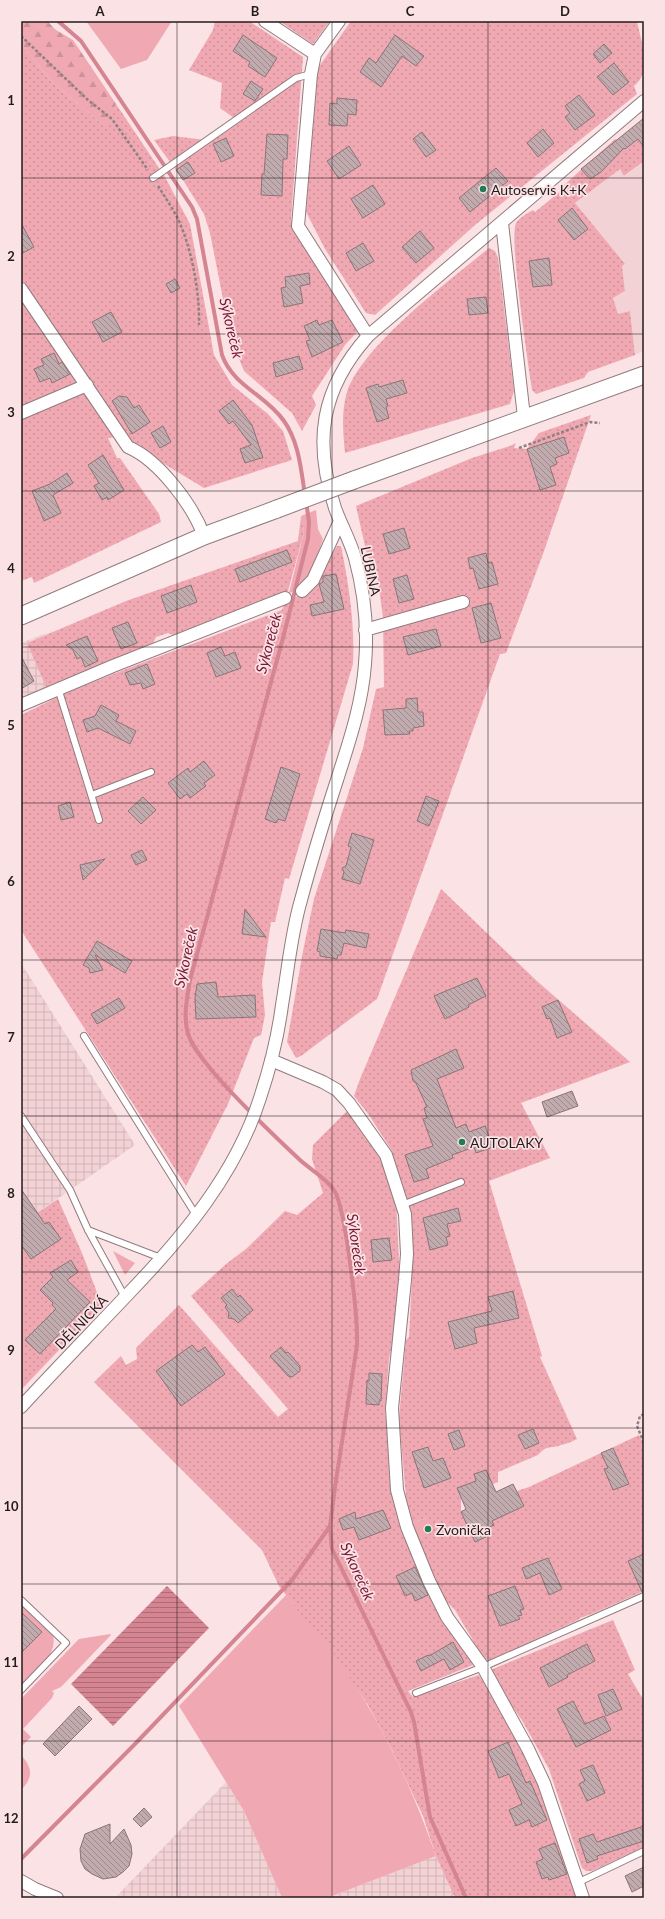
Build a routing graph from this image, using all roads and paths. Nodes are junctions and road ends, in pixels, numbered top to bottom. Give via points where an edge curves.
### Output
1 (266, 21) edge
2 (339, 21) edge
3 (21, 36) edge
4 (315, 54) junction
5 (311, 74) junction
6 (644, 102) edge
7 (156, 176) junction
8 (502, 222) junction
9 (21, 289) edge
10 (199, 325) dead end
11 (368, 336) junction
12 (644, 375) edge
13 (87, 385) junction
14 (21, 413) edge
15 (524, 418) junction
16 (600, 423) dead end
17 (519, 448) dead end
18 (340, 521) junction
19 (204, 536) junction
20 (302, 591) dead end
21 (285, 598) dead end
22 (463, 602) dead end
23 (21, 616) edge
24 (365, 630) junction
25 (58, 688) junction
26 (21, 705) edge
27 (151, 772) dead end
28 (92, 795) junction
29 (99, 820) dead end
30 (84, 1036) dead end
31 (271, 1060) junction
32 (21, 1116) edge
33 (461, 1182) dead end
34 (402, 1205) junction
35 (196, 1214) junction
36 (88, 1230) junction
37 (162, 1259) junction
38 (125, 1297) junction
39 (21, 1407) edge
40 (644, 1414) edge
41 (644, 1443) edge
42 (644, 1596) edge
43 (21, 1600) edge
44 (483, 1667) junction
45 (21, 1690) edge
46 (416, 1693) dead end
47 (644, 1851) edge
48 (21, 1881) edge
49 (577, 1883) junction
50 (57, 1898) edge
51 (583, 1898) edge

1 - 4 street
2 - 4 street
3 - 7 path via 112,120
4 - 5 street
5 - 7 lane via 296,78
5 - 11 street via 298,226
6 - 8 street, LUBINA
7 - 10 path via 176,216 187,246 200,310
8 - 11 street, LUBINA
8 - 15 street
9 - 13 street
11 - 18 street, LUBINA via 342,371 330,396 324,420 325,467 334,507
12 - 15 main road
13 - 14 street
13 - 19 street via 128,447 157,466 165,476 198,520
15 - 19 main road, bridge
16 - 17 path via 590,422
18 - 20 street via 313,580
18 - 24 street, LUBINA via 351,544 358,570
19 - 23 main road
21 - 25 street
22 - 24 street
24 - 31 street, LUBINA via 365,665 357,715 300,902
25 - 26 street
25 - 28 lane
27 - 28 lane
28 - 29 lane
30 - 35 lane
31 - 34 street via 323,1082 337,1090 349,1103 386,1155
31 - 35 street, DĚLNICKÁ via 260,1100 249,1127 223,1176
32 - 36 lane via 70,1190
33 - 34 lane
34 - 44 street via 405,1214 407,1254 392,1408 397,1490 406,1527 429,1581 447,1617
35 - 37 street, DĚLNICKÁ
36 - 37 lane
36 - 38 lane
37 - 38 street, DĚLNICKÁ
38 - 39 street, DĚLNICKÁ
40 - 41 path via 640,1416 637,1426
42 - 44 lane
43 - 45 lane via 66,1643
44 - 46 lane
44 - 49 street via 528,1748 544,1783
47 - 49 lane
48 - 50 street
49 - 51 street

